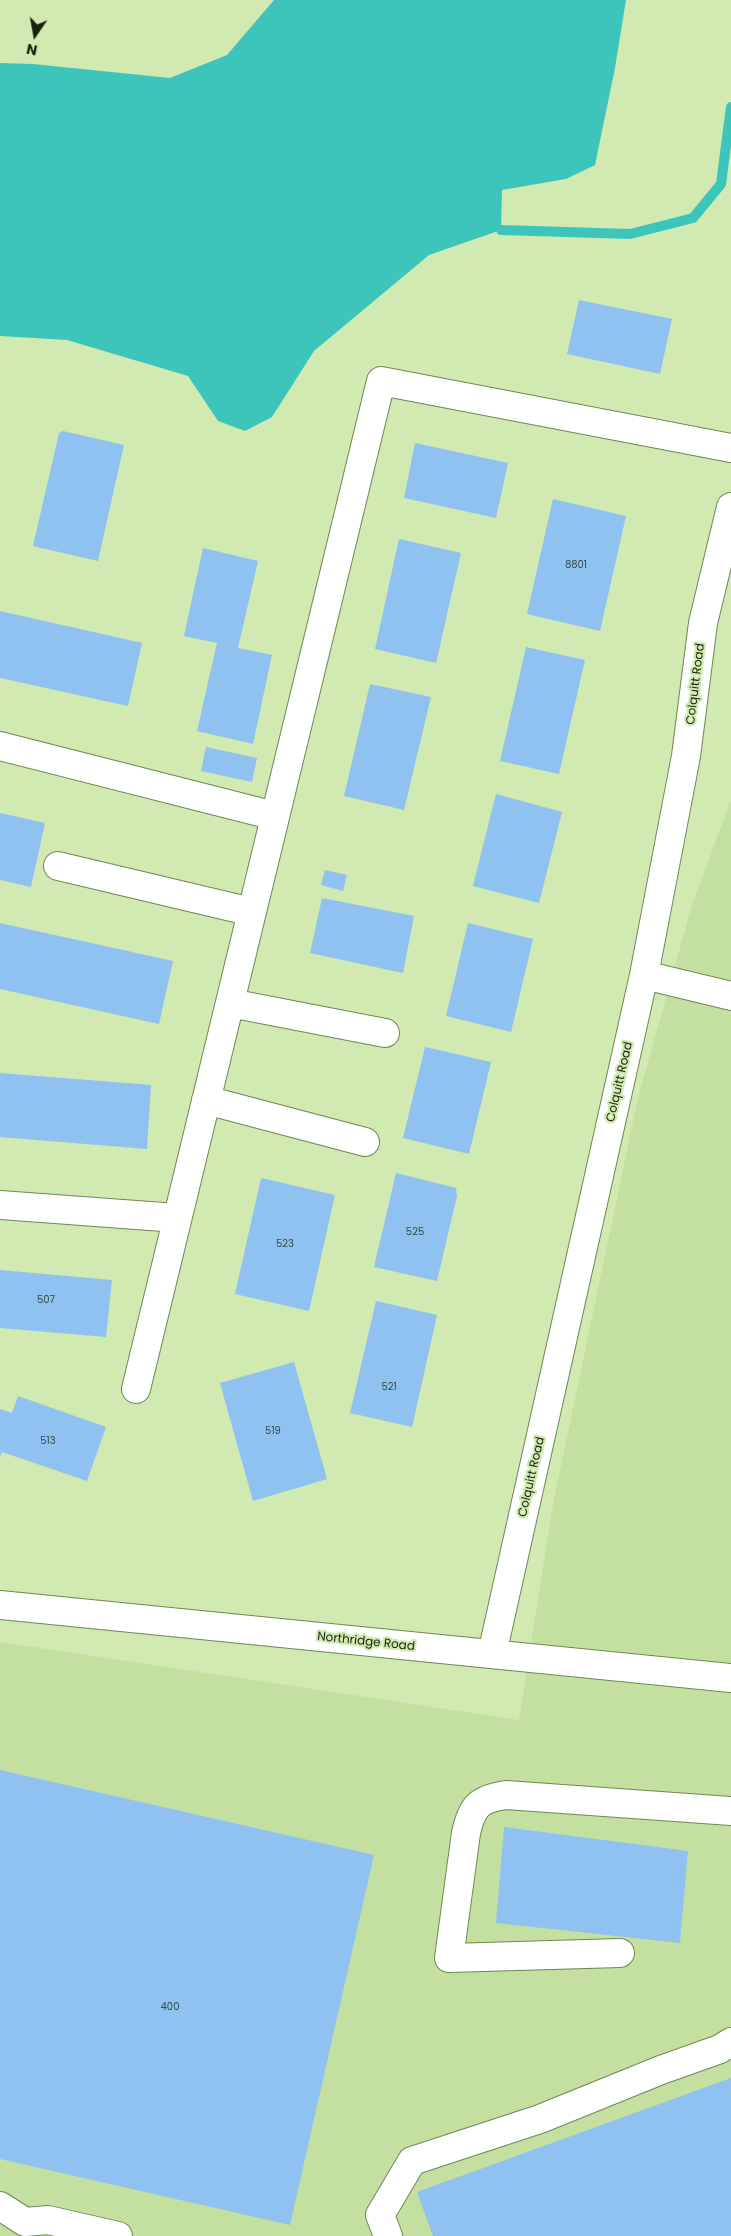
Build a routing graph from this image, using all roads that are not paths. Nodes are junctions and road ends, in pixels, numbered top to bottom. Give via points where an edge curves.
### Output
1 (731, 448) edge
2 (731, 507) edge
3 (0, 746) edge
4 (275, 816) junction
5 (58, 866) dead end
6 (252, 912) junction
7 (644, 976) junction
8 (731, 996) edge
9 (230, 1003) junction
10 (385, 1032) dead end
11 (206, 1100) junction
12 (365, 1142) dead end
13 (0, 1205) edge
14 (178, 1218) junction
15 (136, 1389) dead end
16 (0, 1605) edge
17 (492, 1654) junction
18 (731, 1678) edge
19 (731, 1811) edge
20 (620, 1953) dead end
21 (731, 2042) edge
22 (0, 2206) edge
23 (25, 2229) edge
24 (118, 2236) edge
25 (388, 2236) edge

1 - 4 street via 382,381
2 - 7 street, Colquitt Road via 704,623 686,756
3 - 4 street
4 - 6 street
5 - 6 street
6 - 9 street
7 - 8 street
7 - 17 street, Colquitt Road
9 - 10 street
9 - 11 street
11 - 12 street
11 - 14 street
13 - 14 street
14 - 15 street
16 - 17 street, Northridge Road
17 - 18 street, Northridge Road
19 - 20 street via 506,1795 484,1800 476,1806 466,1833 450,1958
21 - 25 street via 540,2119 412,2161 380,2216
22 - 23 street
23 - 24 street via 48,2220

